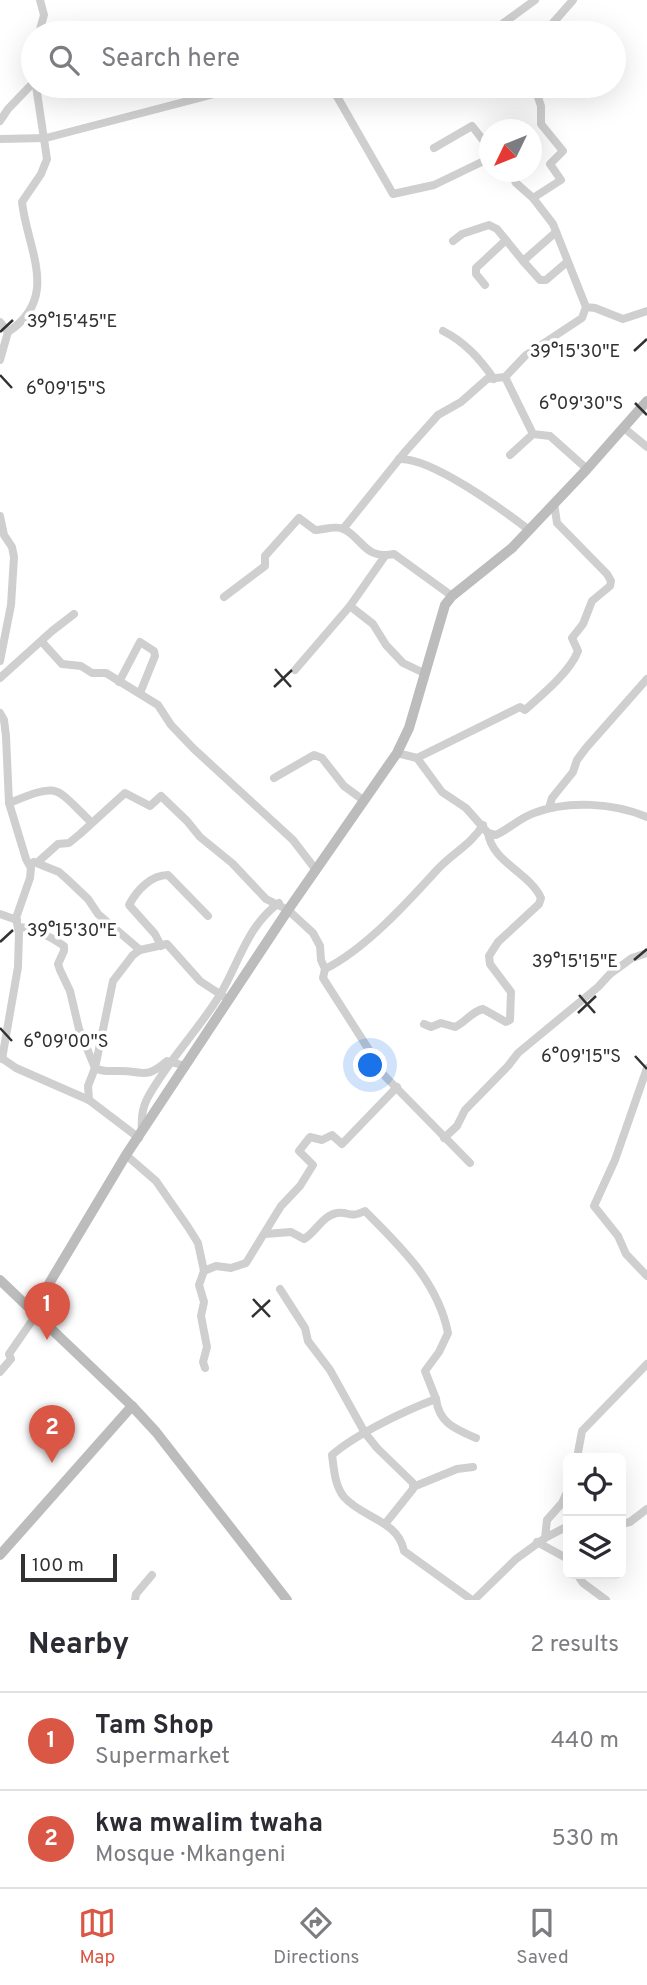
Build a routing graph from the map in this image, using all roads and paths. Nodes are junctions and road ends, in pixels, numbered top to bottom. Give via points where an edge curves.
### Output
1 (40, 0) edge
2 (535, 0) edge
3 (573, 0) edge
4 (42, 21) edge
5 (509, 21) edge
6 (555, 21) edge
7 (21, 96) edge
8 (38, 98) edge
9 (199, 98) edge
10 (338, 98) edge
11 (538, 98) edge
12 (0, 121) edge
13 (479, 135) edge
14 (46, 138) junction
15 (0, 139) edge
16 (434, 148) dead end
17 (479, 163) edge
18 (516, 182) edge
19 (533, 198) junction
20 (556, 232) junction
21 (506, 240) junction
22 (453, 241) dead end
23 (523, 261) junction
24 (568, 262) junction
25 (485, 285) dead end
26 (586, 307) junction
27 (647, 311) edge
28 (0, 322) edge
29 (443, 331) dead end
30 (8, 332) junction
31 (0, 360) edge
32 (505, 377) junction
33 (494, 379) junction
34 (647, 401) edge
35 (624, 428) junction
36 (533, 434) junction
37 (647, 447) edge
38 (510, 454) dead end
39 (399, 459) junction
40 (587, 469) junction
41 (554, 503) junction
42 (0, 516) edge
43 (344, 529) junction
44 (528, 530) junction
45 (2, 538) edge
46 (385, 556) junction
47 (452, 596) junction
48 (224, 597) dead end
49 (350, 606) junction
50 (74, 614) dead end
51 (42, 642) junction
52 (0, 661) edge
53 (295, 670) dead end
54 (424, 673) junction
55 (0, 678) edge
56 (647, 679) edge
57 (119, 682) junction
58 (140, 693) junction
59 (1, 718) edge
60 (397, 753) junction
61 (417, 758) junction
62 (274, 778) dead end
63 (363, 800) junction
64 (9, 803) junction
65 (549, 808) junction
66 (647, 817) edge
67 (91, 822) junction
68 (486, 829) junction
69 (33, 862) junction
70 (316, 870) junction
71 (283, 907) junction
72 (0, 914) edge
73 (208, 916) dead end
74 (17, 924) junction
75 (161, 946) junction
76 (140, 950) junction
77 (646, 955) edge
78 (325, 969) junction
79 (225, 998) junction
80 (424, 1024) dead end
81 (1, 1058) edge
82 (173, 1062) junction
83 (186, 1066) junction
84 (95, 1068) junction
85 (647, 1068) edge
86 (397, 1087) junction
87 (89, 1100) junction
88 (140, 1135) junction
89 (444, 1138) junction
90 (126, 1155) junction
91 (470, 1163) dead end
92 (265, 1234) junction
93 (204, 1270) junction
94 (647, 1276) edge
95 (0, 1280) edge
96 (280, 1289) dead end
97 (36, 1315) junction
98 (647, 1364) edge
99 (205, 1368) dead end
100 (0, 1372) edge
101 (436, 1399) junction
102 (132, 1406) junction
103 (365, 1433) junction
104 (476, 1438) dead end
105 (578, 1453) edge
106 (473, 1467) dead end
107 (413, 1488) junction
108 (563, 1501) edge
109 (647, 1509) edge
110 (626, 1523) edge
111 (385, 1524) junction
112 (563, 1529) edge
113 (541, 1540) junction
114 (0, 1555) edge
115 (563, 1555) edge
116 (152, 1575) dead end
117 (580, 1579) edge
118 (135, 1600) edge
119 (287, 1600) edge
120 (473, 1600) edge
121 (606, 1600) edge

1 - 4 street
2 - 5 street
3 - 6 street
7 - 12 street
8 - 14 street
9 - 14 street
10 - 17 street via 393,194 435,185
11 - 19 street via 541,124 563,151 550,164 561,180
13 - 16 street via 472,126
14 - 15 street
14 - 30 street via 47,159 22,202 38,266 38,288 29,312
18 - 19 street
19 - 20 street
20 - 23 street
20 - 24 street
21 - 22 street via 489,225 462,233
21 - 23 street
21 - 25 street via 476,268
23 - 24 street via 540,280
24 - 26 street
26 - 27 street via 623,319
26 - 32 street via 582,318 526,355
28 - 30 street
29 - 33 street via 471,350
30 - 31 street
32 - 33 street
32 - 36 street
33 - 39 street via 487,379 438,415
34 - 35 street
35 - 37 street
35 - 40 street
36 - 38 street
36 - 40 street via 550,436
39 - 43 street
39 - 44 street via 459,482
40 - 41 street
41 - 44 street
41 - 61 street via 557,523 611,581 592,601 572,638 576,658 525,710 520,707
42 - 45 street
43 - 46 street via 363,548
43 - 48 street via 315,530 299,518 265,556 265,566
44 - 47 street
45 - 52 street via 12,547 14,557 11,606
46 - 47 street via 394,554
46 - 49 street
47 - 54 street via 445,605
49 - 53 street
49 - 54 street via 373,624 402,663
50 - 51 street
51 - 55 street
51 - 57 street via 62,664 106,673
54 - 60 street
56 - 65 street via 586,748
57 - 58 street
57 - 58 street via 140,642 155,656
58 - 70 street via 158,705 200,755 293,840
59 - 64 street
60 - 61 street
60 - 63 street
61 - 68 street via 442,792
62 - 63 street via 314,755
63 - 70 street
64 - 67 street via 43,789 59,791
64 - 69 street
65 - 66 street via 591,805 628,809
65 - 68 street via 496,835
67 - 69 street via 69,843 58,844
67 - 71 street via 125,793 150,806 161,796 266,899
68 - 78 street via 438,868 357,948
68 - 80 street via 489,841 541,898 489,956 511,992 510,1020 482,1009 455,1027
69 - 74 street
69 - 76 street via 68,880
70 - 71 street
71 - 78 street via 313,933
71 - 79 street
71 - 79 street via 263,919 240,951
72 - 74 street
73 - 75 street via 168,875 159,875 136,891 129,905
74 - 81 street via 18,967
74 - 84 street via 64,946 58,964
75 - 76 street
75 - 79 street via 167,944 200,981
76 - 84 street via 113,981
77 - 89 street via 632,958 610,974 518,1053
78 - 86 street via 323,978 371,1053 373,1064
79 - 82 street
79 - 83 street
81 - 87 street
82 - 83 street
82 - 84 street via 146,1074 107,1073
82 - 88 street via 148,1098
83 - 88 street
84 - 87 street via 88,1086
85 - 94 street via 594,1206
86 - 89 street
86 - 92 street via 342,1144 332,1135 322,1140 314,1136 306,1142 299,1152 313,1165
87 - 88 street
88 - 90 street
89 - 91 street
90 - 93 street via 156,1181 188,1227 198,1243
90 - 97 street via 47,1287
92 - 93 street via 246,1263
92 - 101 street via 290,1232 304,1239 335,1213 354,1216 365,1211 399,1245 437,1298 448,1333 425,1371
93 - 99 street via 199,1285 204,1302
95 - 97 street
96 - 103 street
97 - 100 street
97 - 102 street
98 - 105 street via 582,1431
101 - 103 street
101 - 104 street via 448,1425
102 - 114 street
102 - 119 street
103 - 107 street
103 - 111 street via 332,1455 337,1484 344,1497
106 - 107 street
107 - 111 street
108 - 113 street via 547,1520
109 - 110 street
111 - 120 street via 402,1539 404,1551
112 - 113 street
113 - 115 street
113 - 120 street
116 - 118 street
117 - 121 street

